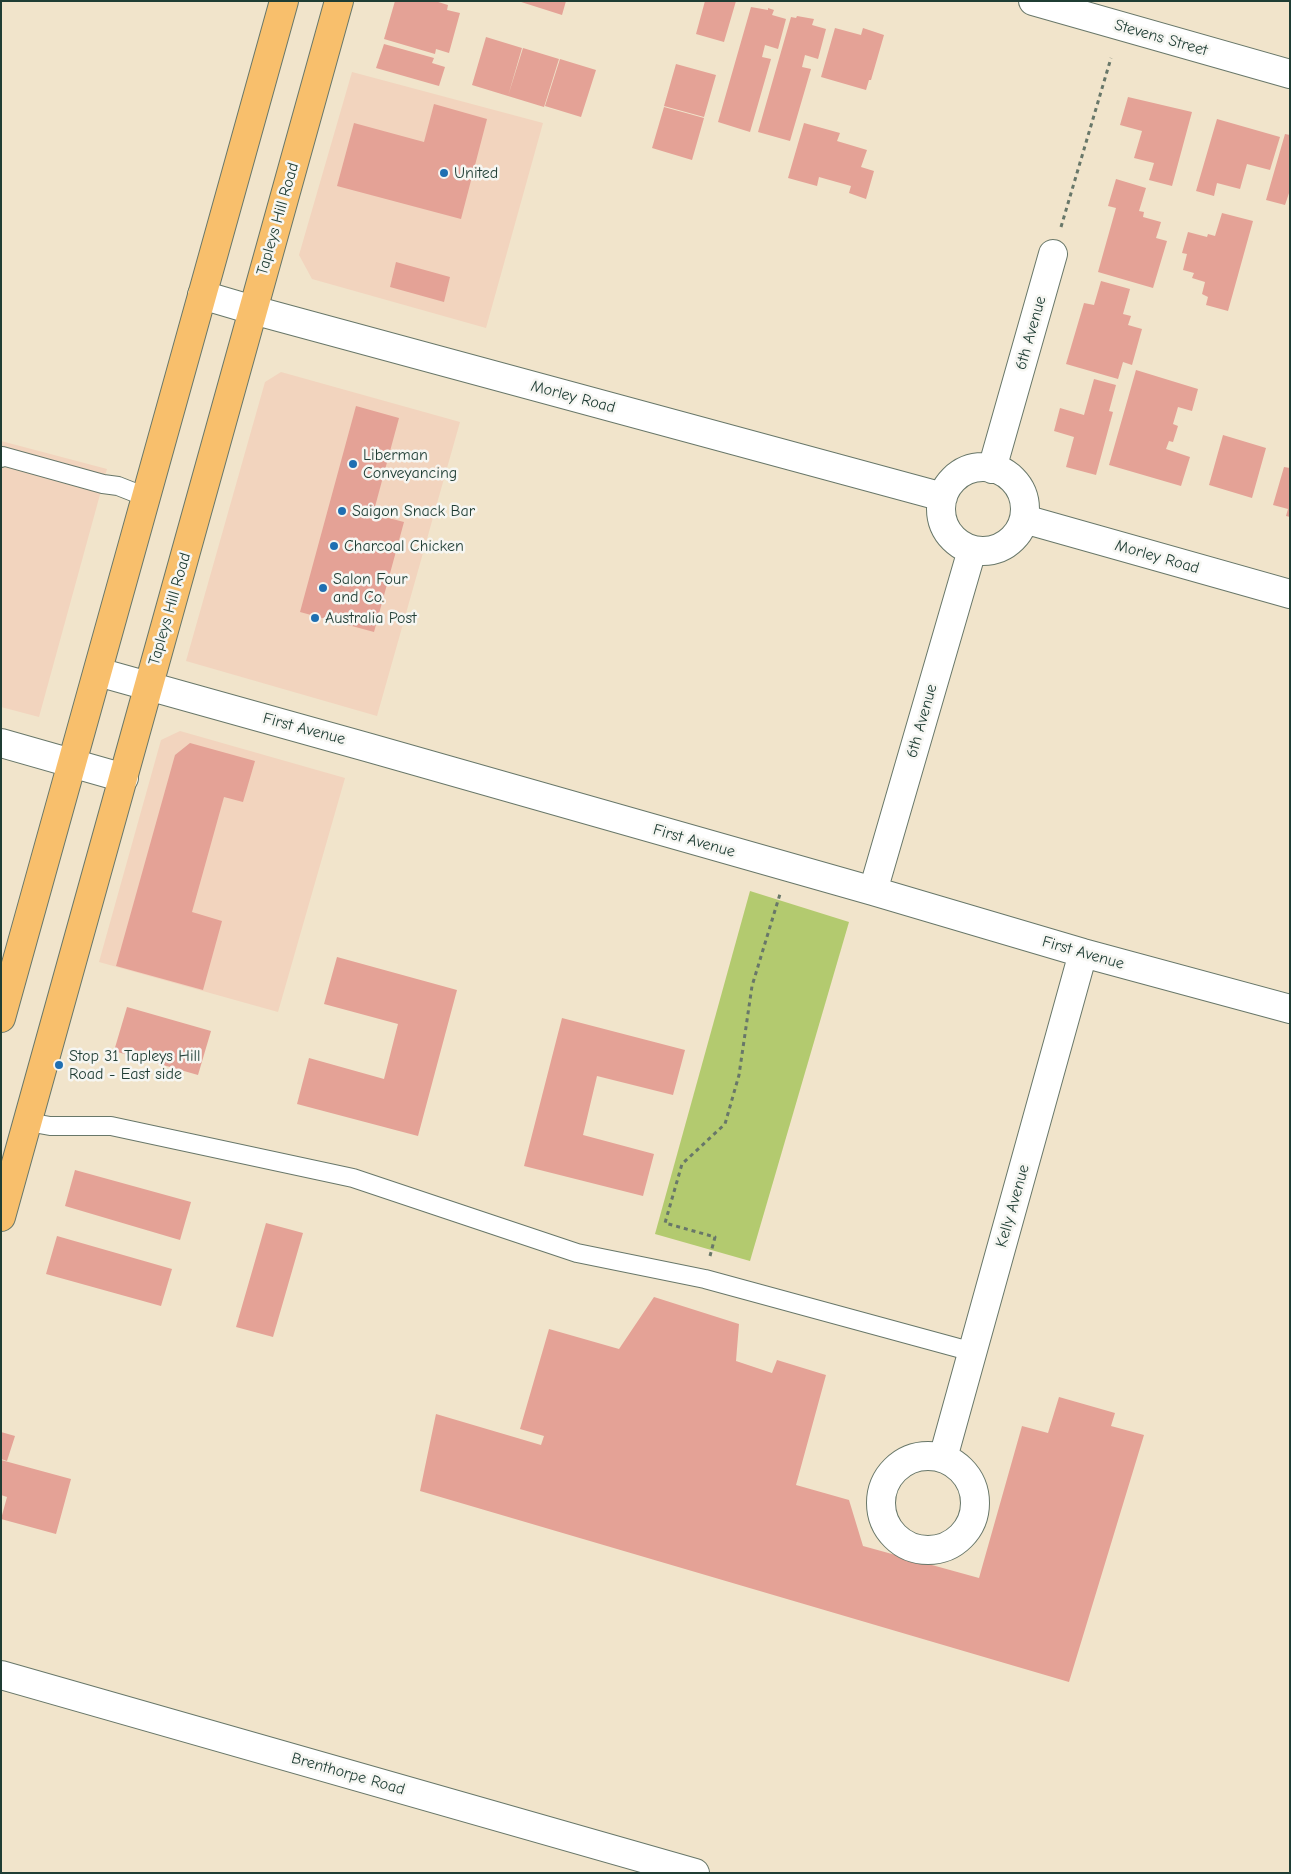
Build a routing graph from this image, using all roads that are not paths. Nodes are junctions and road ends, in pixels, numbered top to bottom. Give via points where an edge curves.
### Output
1 (284, 1) edge
2 (339, 1) edge
3 (1033, 1) edge
4 (1290, 74) edge
5 (1053, 254) road end
6 (202, 295) junction
7 (253, 310) junction
8 (1, 458) edge
9 (992, 469) junction
10 (146, 497) junction
11 (943, 498) junction
12 (1024, 520) junction
13 (972, 550) junction
14 (1290, 594) edge
15 (98, 672) junction
16 (149, 686) junction
17 (1, 743) edge
18 (72, 763) junction
19 (124, 778) junction
20 (873, 891) junction
21 (1083, 953) junction
22 (1290, 1010) edge
23 (1, 1018) edge
24 (28, 1122) junction
25 (1, 1218) edge
26 (973, 1352) junction
27 (943, 1458) dead end
28 (1, 1676) edge
29 (695, 1873) edge

1 - 6 main road
2 - 7 main road, Tapleys Hill Road
3 - 4 street, Stevens Street
5 - 9 street, 6th Avenue
6 - 7 street, Morley Road
6 - 10 main road
7 - 11 street, Morley Road
7 - 16 main road, Tapleys Hill Road
8 - 10 lane via 118,486
9 - 11 street via 982,467 957,476
9 - 12 street via 1010,477 1020,489 1025,504
10 - 15 main road
11 - 13 street via 943,522 959,544
12 - 13 street via 1012,540 997,549
12 - 14 street, Morley Road
13 - 20 street, 6th Avenue
15 - 16 street, First Avenue
15 - 18 main road
16 - 19 main road, Tapleys Hill Road
16 - 20 street, First Avenue
17 - 18 street
18 - 19 street
18 - 23 main road
19 - 24 main road, Tapleys Hill Road
20 - 21 street, First Avenue
21 - 22 street, First Avenue
21 - 26 street, Kelly Avenue
24 - 25 main road, Tapleys Hill Road
24 - 26 lane via 50,1126 111,1126 353,1178 576,1253 705,1279
26 - 27 street, Kelly Avenue
28 - 29 street, Brenthorpe Road

